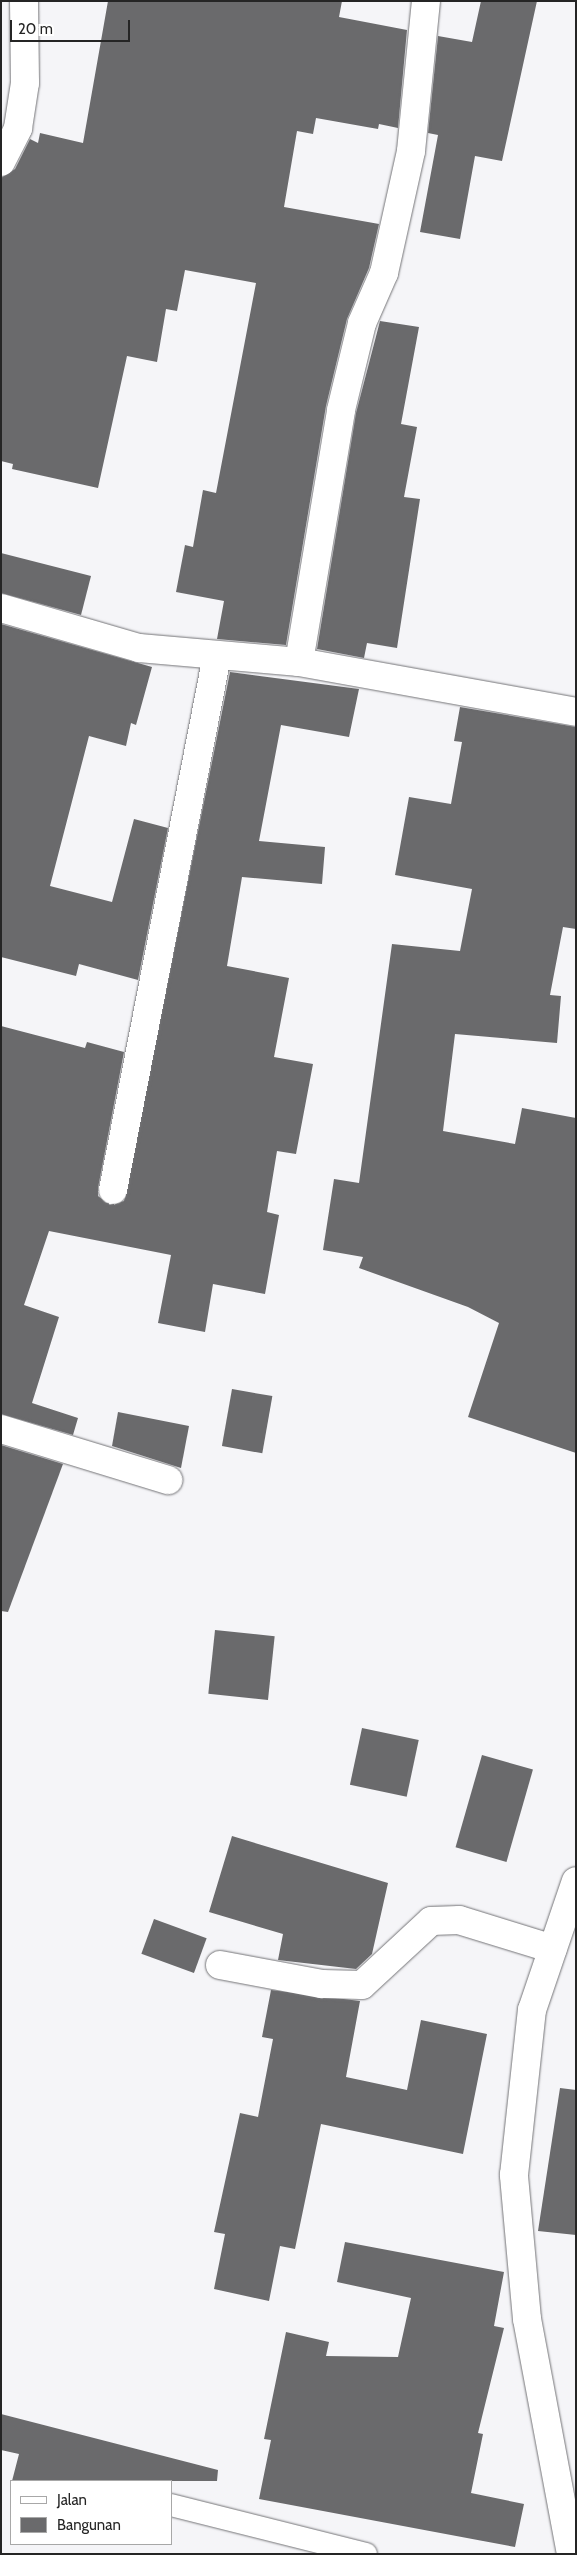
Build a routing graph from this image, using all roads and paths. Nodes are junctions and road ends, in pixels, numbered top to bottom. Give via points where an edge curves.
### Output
1 (24, 1) edge
2 (426, 1) edge
3 (1, 162) edge
4 (1, 608) edge
5 (217, 656) junction
6 (299, 662) junction
7 (576, 712) edge
8 (113, 1190) dead end
9 (1, 1429) edge
10 (168, 1480) dead end
11 (576, 1880) edge
12 (546, 1947) junction
13 (220, 1966) dead end
14 (172, 2505) edge
15 (366, 2554) edge
16 (571, 2554) edge

1 - 3 street via 25,83 18,128
2 - 6 street via 411,151 384,273 362,324 341,410
4 - 5 street via 139,648
5 - 6 street
5 - 8 street
6 - 7 street
9 - 10 street
11 - 12 street
12 - 13 street via 459,1920 431,1921 362,1985 322,1984
12 - 16 street via 532,2010 514,2175 528,2328
14 - 15 lane

